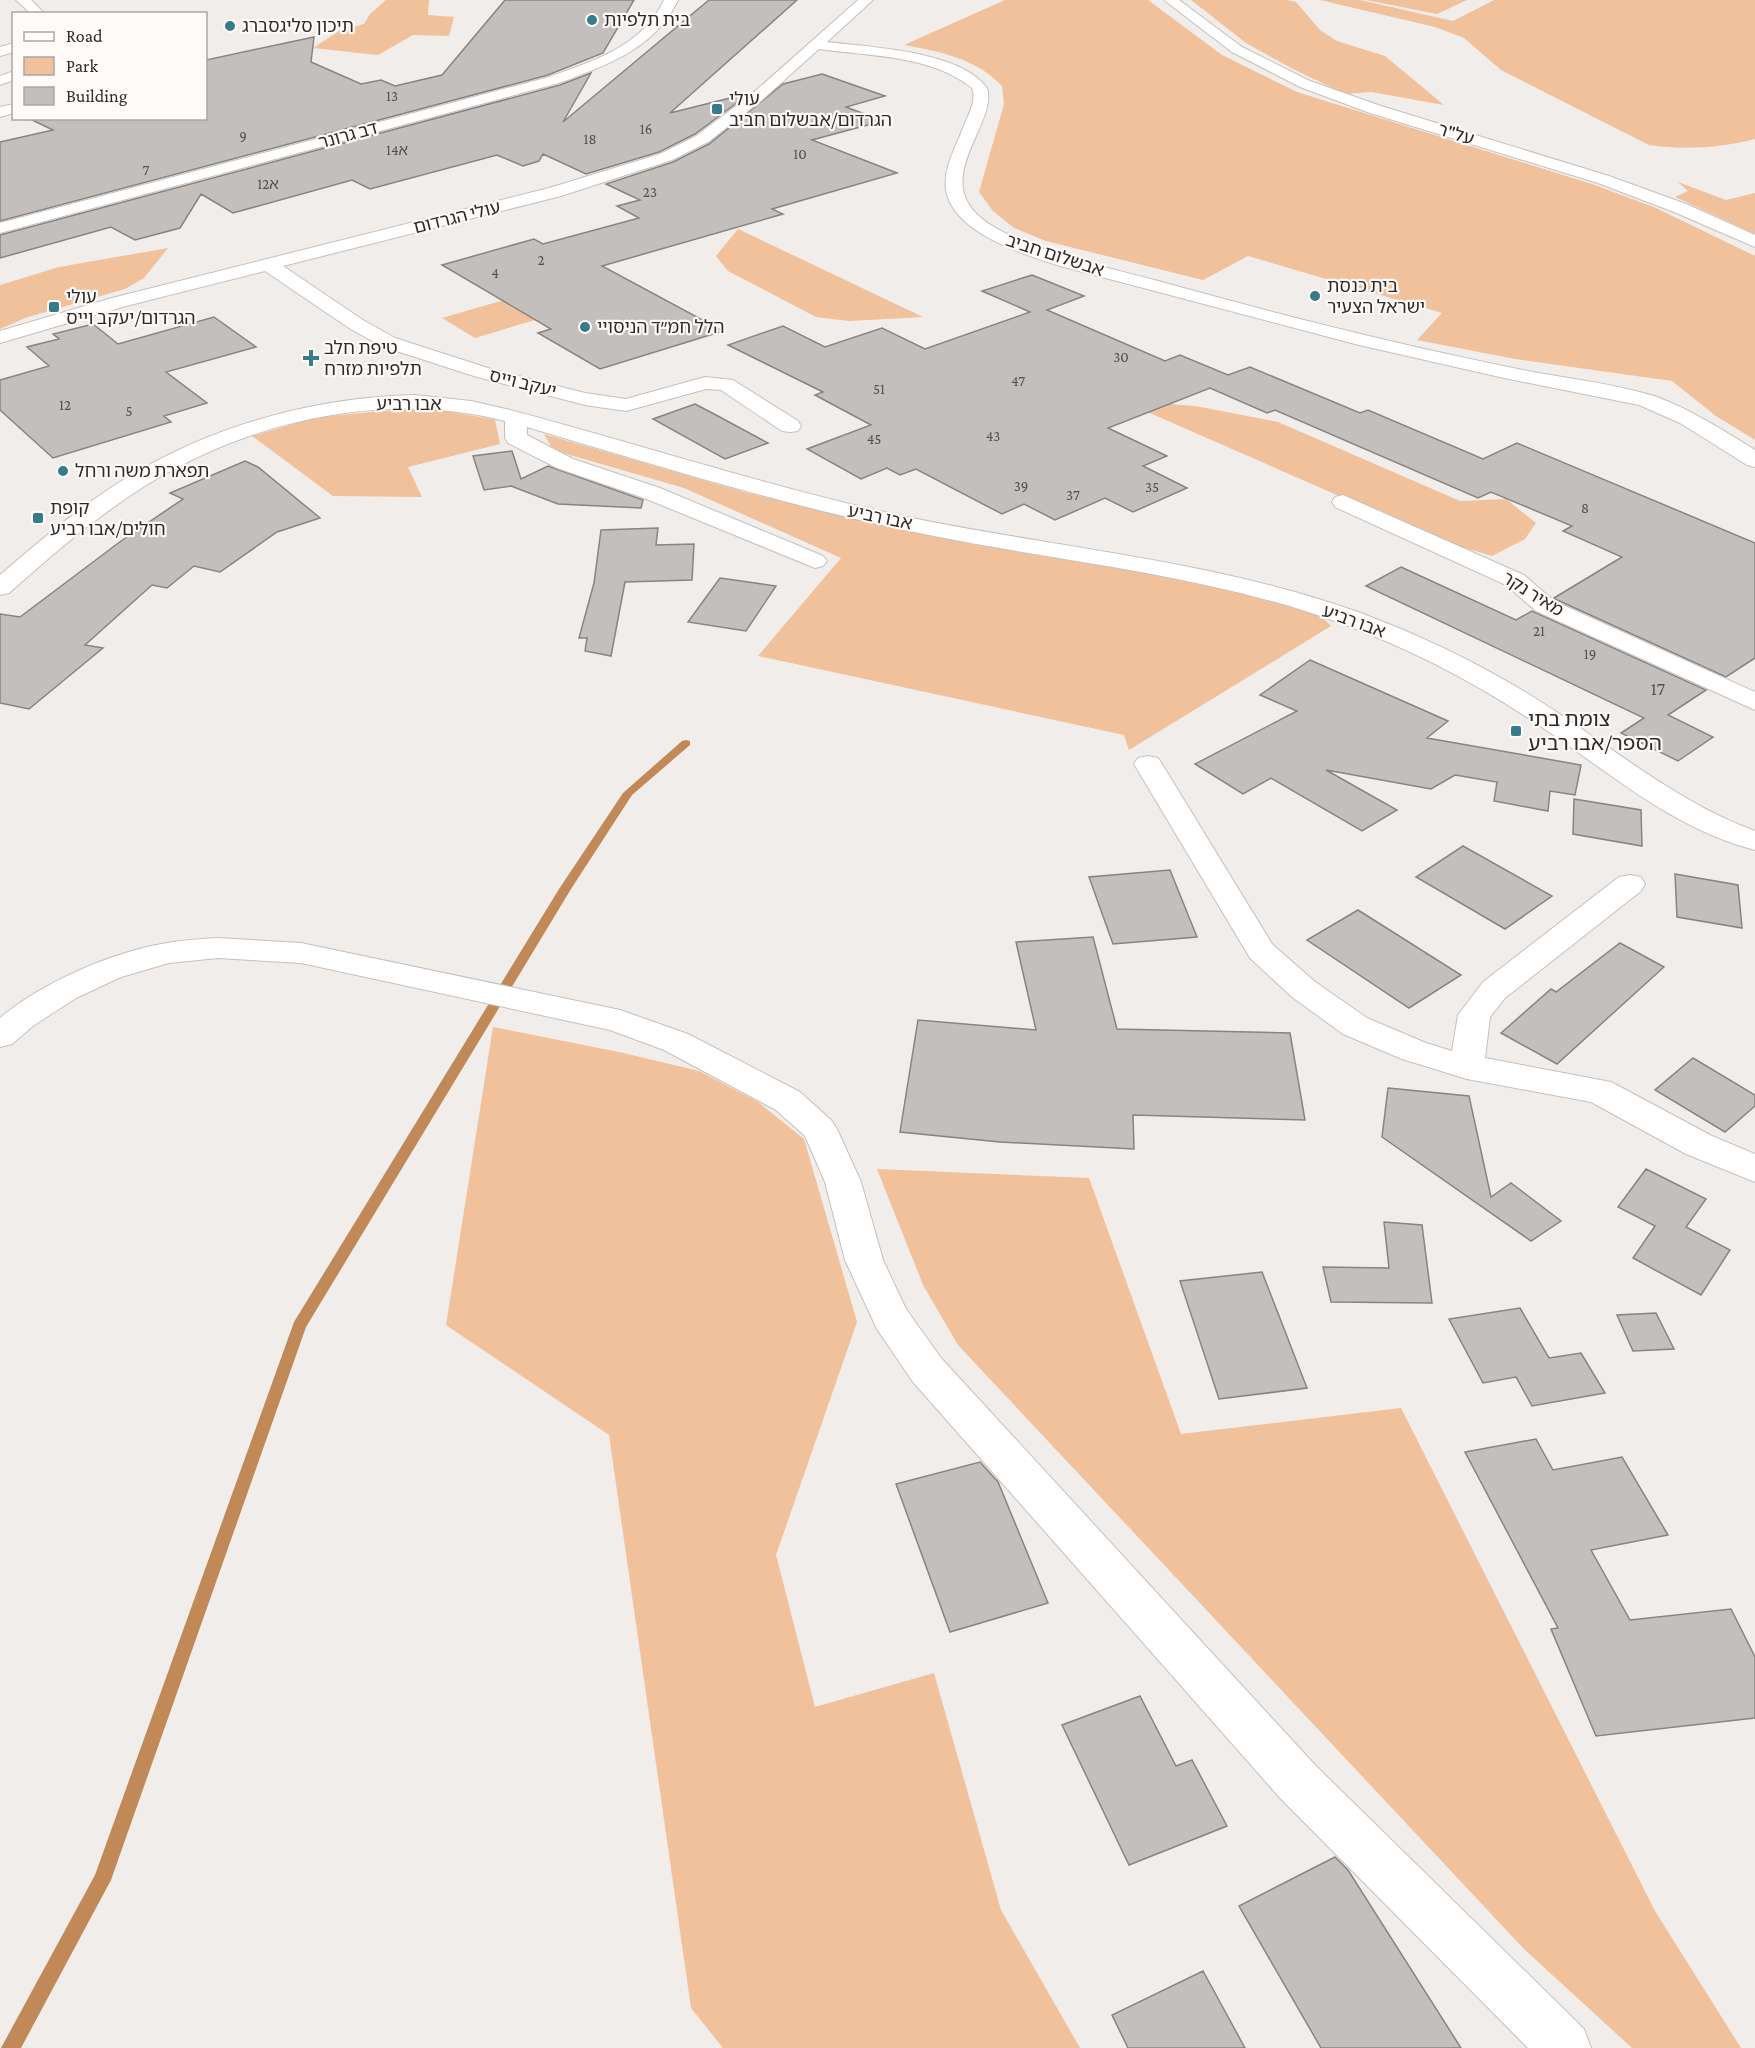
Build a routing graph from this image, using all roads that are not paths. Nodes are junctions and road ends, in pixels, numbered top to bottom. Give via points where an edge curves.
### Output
1 (23, 0) edge
2 (671, 0) edge
3 (866, 0) edge
4 (1171, 0) edge
5 (37, 12) edge
6 (817, 45) junction
7 (0, 228) edge
8 (1755, 242) edge
9 (268, 264) junction
10 (0, 337) edge
11 (516, 418) junction
12 (790, 426) dead end
13 (1755, 460) edge
14 (1343, 502) dead end
15 (814, 561) dead end
16 (0, 588) edge
17 (1755, 702) edge
18 (1148, 764) dead end
19 (1755, 841) edge
20 (1630, 884) dead end
21 (0, 1036) edge
22 (1467, 1067) junction
23 (1755, 1169) edge
24 (1565, 2048) edge

1 - 5 street
2 - 7 street, דב גרונר via 659,23 639,41 554,80
3 - 6 street, עולי הגרדום
4 - 8 street, על"ר via 1237,50 1313,88 1660,198
6 - 9 street, עולי הגרדום via 731,118 702,139 666,157 555,192
6 - 13 street, אבשלום חביב via 917,60 962,74 978,85 982,99 952,189 962,212 1006,240 1055,258 1207,300 1447,360 1671,408
9 - 10 street, עולי הגרדום
9 - 12 street, יעקב וייס via 388,342 484,373 585,399 626,405 705,383 726,384
11 - 15 street via 516,438 532,450 652,493
11 - 16 street, אבו רביע via 441,402 385,402 318,413 232,436 194,451 134,484 44,549
11 - 19 street, אבו רביע via 888,520 1232,583 1332,612 1429,651 1533,709 1662,798 1697,818
14 - 17 street, מאיר נקר via 1515,580 1545,606
18 - 22 street via 1261,951 1303,989 1355,1026 1414,1051
20 - 22 street via 1494,990 1474,1015
21 - 24 street via 65,990 110,970 167,953 218,948 301,953 620,1021 676,1042 788,1101 819,1129 843,1182 864,1260 891,1318 927,1370 1298,1782
22 - 23 street via 1599,1091 1699,1145

